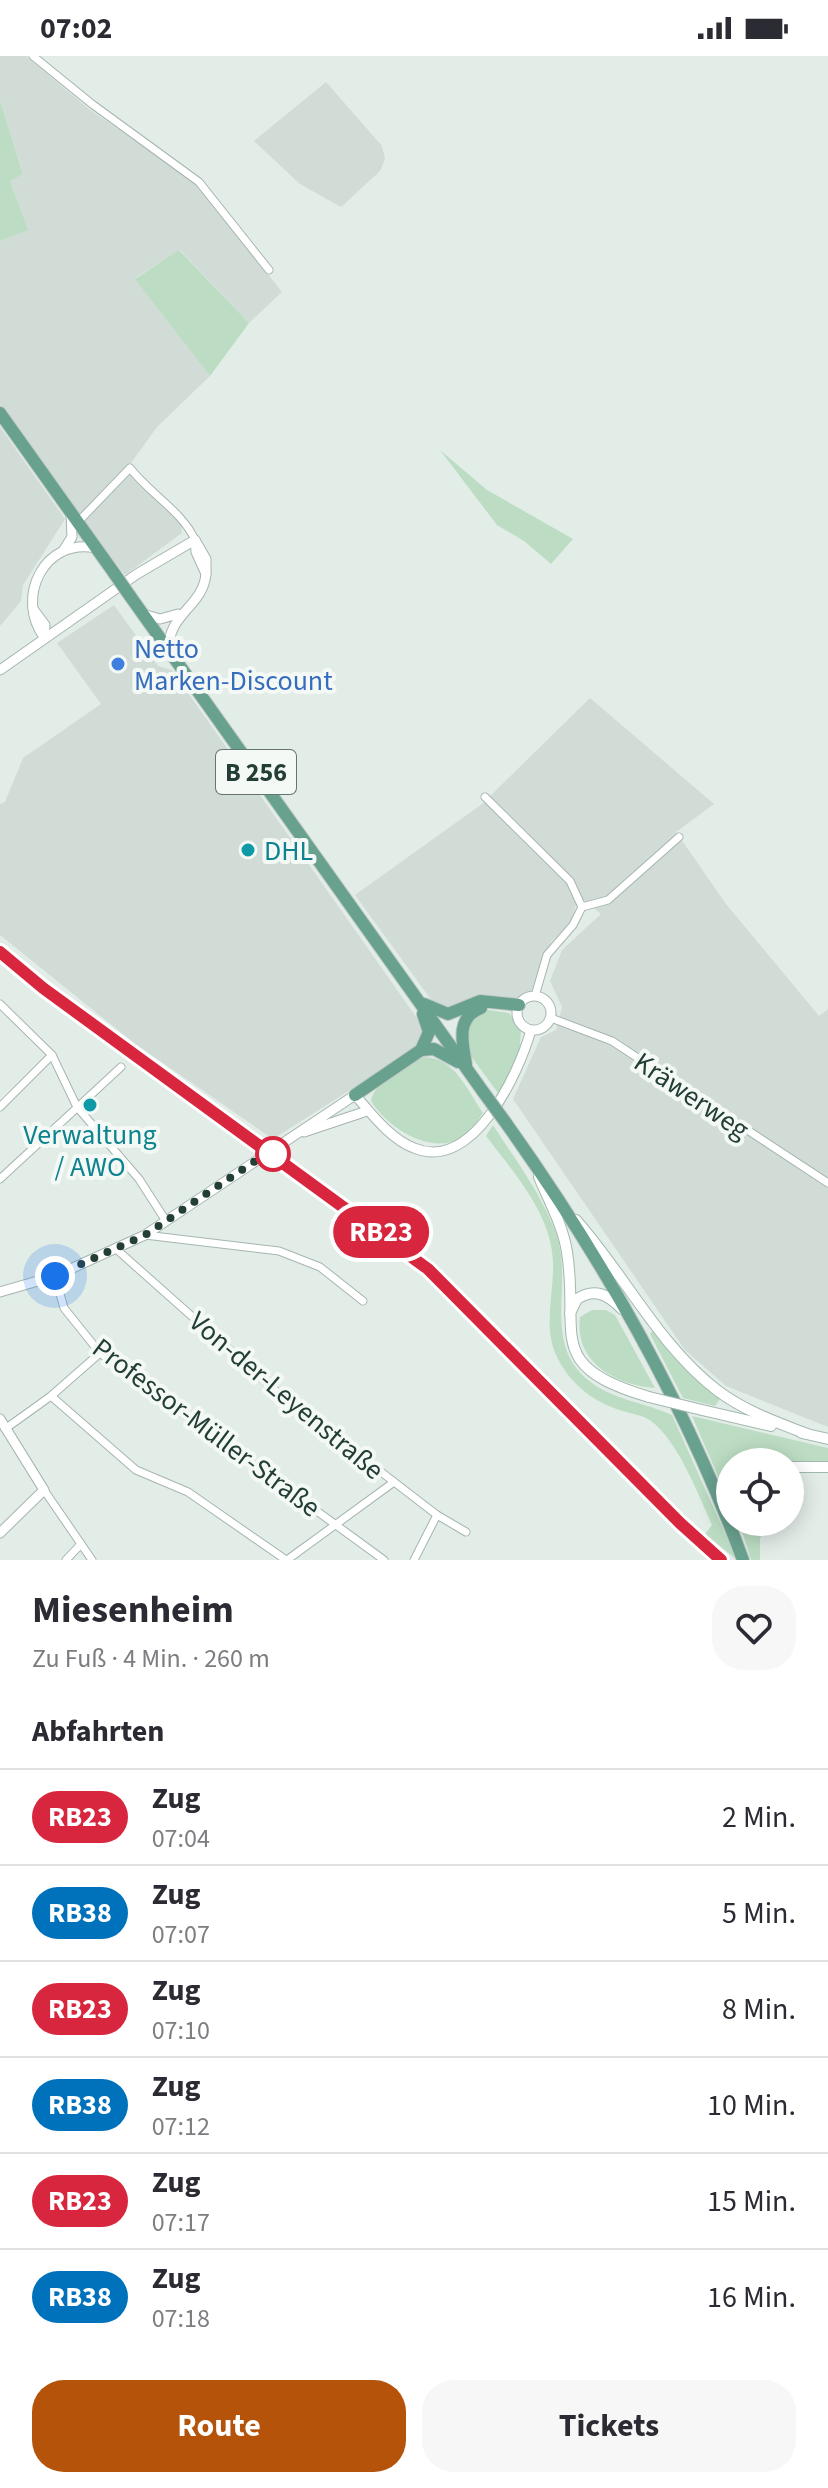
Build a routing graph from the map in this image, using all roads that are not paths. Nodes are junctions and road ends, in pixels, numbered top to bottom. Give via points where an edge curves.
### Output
1 (33, 56) edge
2 (269, 270) dead end
3 (0, 413) edge
4 (74, 517) junction
5 (195, 540) junction
6 (96, 548) junction
7 (63, 551) junction
8 (174, 551) junction
9 (198, 559) junction
10 (206, 574) junction
11 (31, 606) junction
12 (181, 613) junction
13 (143, 614) junction
14 (39, 616) junction
15 (72, 618) junction
16 (44, 637) junction
17 (169, 650) junction
18 (0, 670) edge
19 (485, 797) dead end
20 (679, 837) dead end
21 (582, 907) junction
22 (535, 996) junction
23 (418, 1000) junction
24 (0, 1004) edge
25 (518, 1011) junction
26 (551, 1018) junction
27 (531, 1030) junction
28 (421, 1050) junction
29 (52, 1055) junction
30 (121, 1067) dead end
31 (466, 1067) junction
32 (368, 1086) junction
33 (355, 1095) junction
34 (0, 1107) edge
35 (77, 1107) junction
36 (369, 1113) junction
37 (297, 1132) junction
38 (530, 1157) junction
39 (1, 1175) edge
40 (828, 1183) edge
41 (570, 1212) junction
42 (166, 1221) junction
43 (145, 1235) junction
44 (115, 1248) junction
45 (55, 1276) junction
46 (0, 1292) edge
47 (363, 1301) dead end
48 (634, 1322) junction
49 (568, 1327) junction
50 (100, 1353) junction
51 (51, 1396) junction
52 (3, 1424) edge
53 (807, 1434) junction
54 (828, 1439) edge
55 (804, 1467) edge
56 (828, 1467) edge
57 (394, 1482) junction
58 (44, 1490) junction
59 (716, 1493) edge
60 (437, 1515) junction
61 (336, 1523) junction
62 (466, 1532) dead end
63 (0, 1533) edge
64 (735, 1536) edge
65 (81, 1544) junction
66 (66, 1560) edge
67 (92, 1560) edge
68 (287, 1560) edge
69 (384, 1560) edge
70 (414, 1560) edge
71 (743, 1560) edge

1 - 2 street via 199,182
3 - 4 main road, B 256
4 - 5 street via 130,468 184,521
4 - 6 main road, B 256
4 - 7 street via 72,537
5 - 8 street
5 - 9 street
5 - 10 street via 206,559
6 - 7 street
6 - 13 main road, B 256, bridge
7 - 11 street via 37,575
8 - 9 street
8 - 15 street
9 - 10 street
10 - 12 street via 200,596
11 - 14 street
11 - 16 street
12 - 13 street via 160,619
12 - 17 street via 172,627
13 - 17 main road, B 256
14 - 15 street
14 - 16 street
15 - 16 street
16 - 18 street
17 - 23 main road, B 256
19 - 21 street via 570,881
20 - 21 street via 608,900
21 - 22 street via 547,955
22 - 25 street
22 - 26 street via 547,1002
23 - 25 main road via 448,1014 480,1001
23 - 28 main road via 429,1032
23 - 31 main road, B 256
24 - 29 street
25 - 27 street
25 - 31 main road via 473,1011 462,1032
26 - 27 street via 544,1027
26 - 40 street, Kräwerweg via 612,1041
27 - 36 street via 516,1076 456,1147 433,1152 411,1148
28 - 31 main road via 441,1052
28 - 32 main road
29 - 34 street
29 - 35 street
30 - 35 street
31 - 38 main road, B 256, bridge
32 - 33 main road
32 - 36 street
33 - 36 street
33 - 37 street
35 - 39 street
35 - 42 street via 139,1179
36 - 37 street
37 - 42 street
38 - 41 main road, B 256
38 - 49 main road via 566,1248
41 - 48 main road, B 256
41 - 53 main road via 701,1376 747,1409
42 - 43 street
43 - 44 street
43 - 47 street via 279,1251 320,1267
44 - 45 street
44 - 57 street, Von-der-Leyenstraße via 276,1391
45 - 46 street
45 - 50 street, Professor-Müller-Straße via 64,1308
48 - 49 main road via 612,1299 593,1292 574,1303
48 - 59 main road, B 256
49 - 53 main road, bridge via 579,1356 595,1375 617,1387
50 - 51 street
50 - 61 street, Professor-Müller-Straße
51 - 52 street
51 - 68 street via 136,1470 188,1492
52 - 58 street
53 - 54 main road
55 - 56 main road
57 - 60 street, Von-der-Leyenstraße
57 - 61 street
58 - 63 street
58 - 65 street
60 - 62 street, Von-der-Leyenstraße
60 - 70 street
61 - 68 street
61 - 69 street, Professor-Müller-Straße
64 - 71 main road, B 256
65 - 66 street
65 - 67 street

